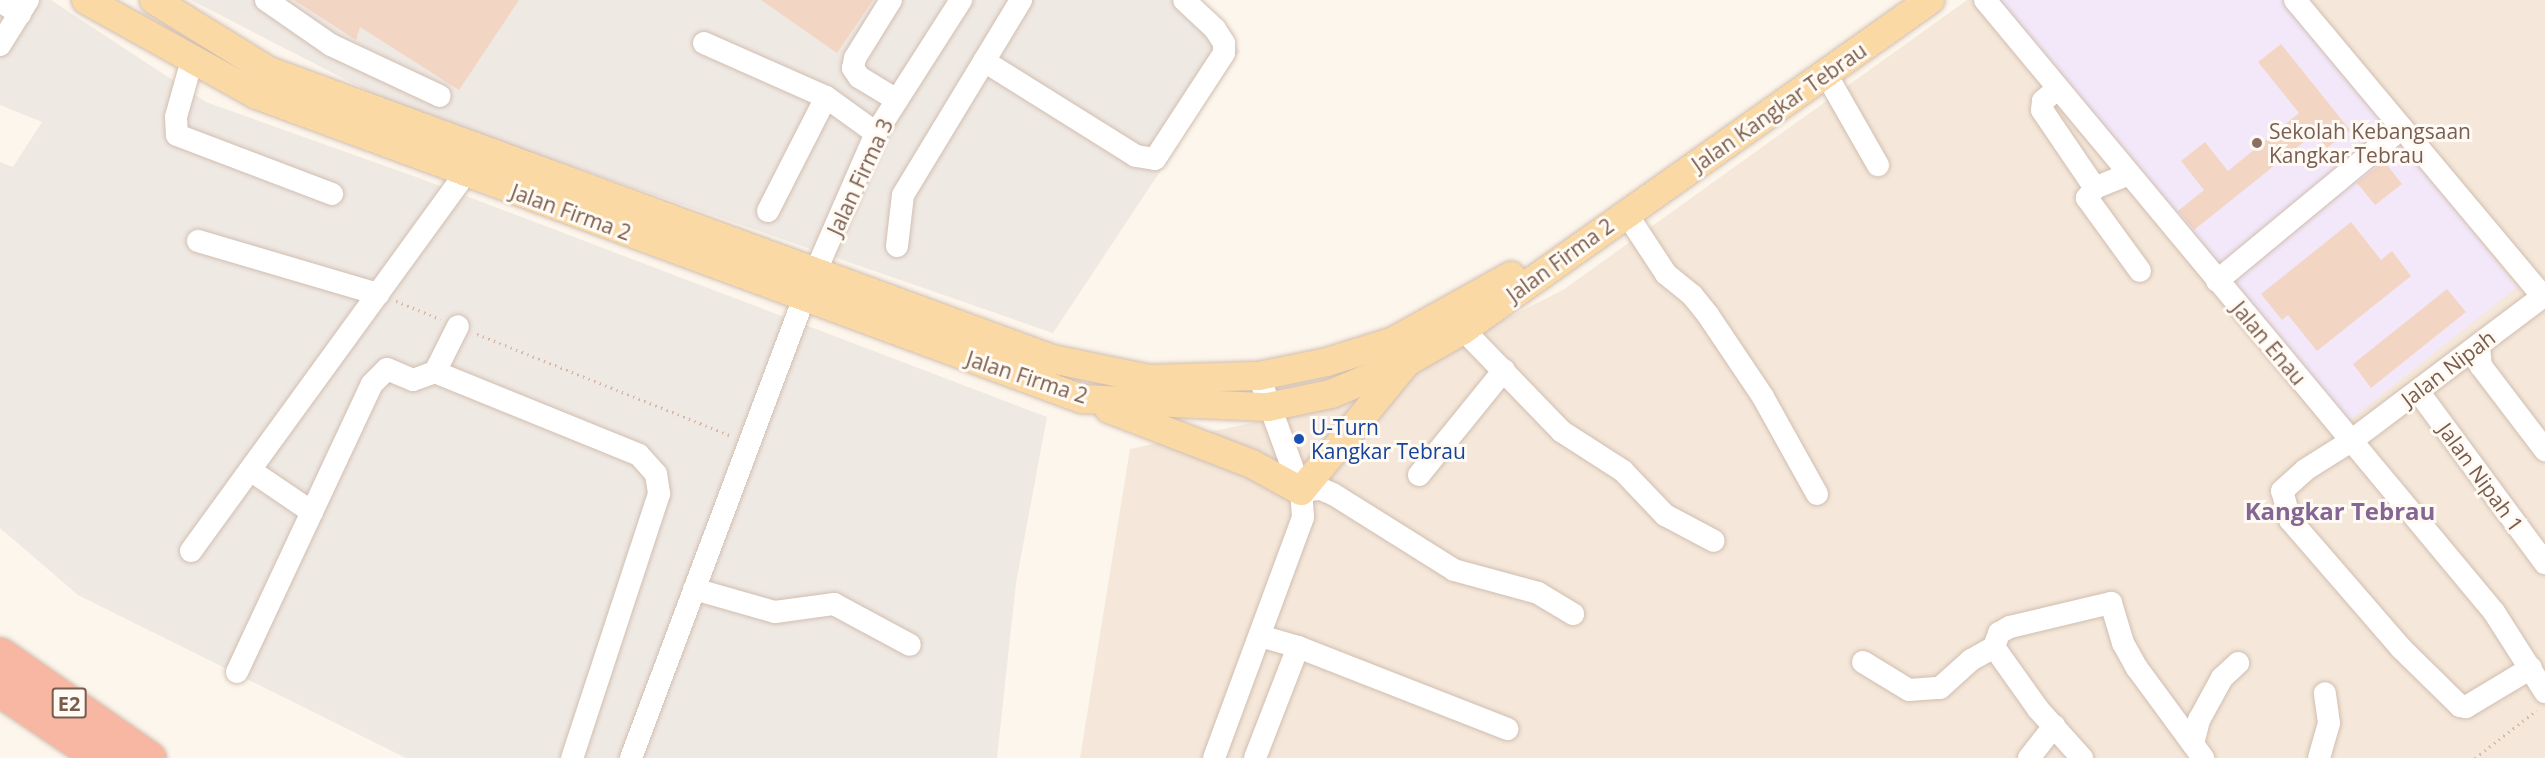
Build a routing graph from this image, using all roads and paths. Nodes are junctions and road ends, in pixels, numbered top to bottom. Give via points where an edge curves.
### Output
1 (154, 0) edge
2 (266, 0) edge
3 (891, 0) edge
4 (961, 0) edge
5 (1021, 0) edge
6 (1184, 0) edge
7 (1930, 0) edge
8 (1985, 0) edge
9 (2295, 0) edge
10 (0, 1) edge
11 (96, 3) edge
12 (24, 7) edge
13 (704, 44) dead end
14 (0, 45) edge
15 (192, 60) junction
16 (984, 61) junction
17 (1826, 74) junction
18 (2058, 88) junction
19 (440, 96) dead end
20 (826, 97) junction
21 (897, 100) junction
22 (2402, 128) junction
23 (876, 133) junction
24 (1878, 165) dead end
25 (466, 173) junction
26 (2129, 174) junction
27 (2095, 188) junction
28 (332, 194) dead end
29 (768, 211) dead end
30 (1626, 213) junction
31 (198, 241) dead end
32 (897, 246) dead end
33 (2140, 271) dead end
34 (2217, 281) junction
35 (810, 285) junction
36 (378, 294) junction
37 (2544, 296) edge
38 (1455, 321) junction
39 (458, 326) junction
40 (2479, 345) junction
41 (1407, 362) junction
42 (1504, 370) junction
43 (435, 372) junction
44 (1259, 376) junction
45 (2418, 391) junction
46 (1082, 399) junction
47 (1269, 407) junction
48 (2351, 441) junction
49 (750, 442) junction
50 (2545, 450) edge
51 (250, 470) junction
52 (1419, 475) dead end
53 (1301, 490) junction
54 (1817, 494) dead end
55 (312, 512) junction
56 (1714, 541) dead end
57 (191, 551) dead end
58 (2545, 563) edge
59 (694, 589) junction
60 (1573, 614) dead end
61 (1260, 636) junction
62 (910, 645) dead end
63 (1298, 647) junction
64 (1994, 647) junction
65 (0, 654) edge
66 (1863, 662) dead end
67 (2238, 663) dead end
68 (2531, 668) junction
69 (237, 672) dead end
70 (0, 690) edge
71 (2545, 692) edge
72 (2325, 693) dead end
73 (2545, 703) edge
74 (2054, 726) junction
75 (1507, 729) dead end
76 (2198, 751) edge
77 (102, 758) edge
78 (149, 758) edge
79 (572, 758) edge
80 (631, 758) edge
81 (1214, 758) edge
82 (1255, 758) edge
83 (2029, 758) edge
84 (2082, 758) edge
85 (2319, 758) edge
86 (2475, 758) edge

1 - 35 main road, Jalan Firma 2 via 269,71
2 - 19 street via 330,45
3 - 21 street via 855,58 853,68
4 - 21 street, Jalan Firma 3
5 - 16 street
6 - 16 street via 1215,29 1224,43 1224,53 1155,159 1136,156
7 - 17 main road, Jalan Kangkar Tebrau
8 - 18 street, Jalan Enau
9 - 22 street
10 - 12 street
11 - 15 main road, Jalan Firma 2
12 - 14 street
13 - 20 street
15 - 25 main road, Jalan Firma 2 via 257,95
15 - 28 street via 176,117 177,135
16 - 32 street via 903,195
17 - 24 street
17 - 30 main road, Jalan Kangkar Tebrau
18 - 26 street, Jalan Enau
18 - 27 street via 2043,101 2042,110
20 - 23 street
20 - 29 street
21 - 23 street, Jalan Firma 3
22 - 34 street
22 - 37 street
23 - 35 street, Jalan Firma 3
25 - 35 main road, Jalan Firma 2
25 - 36 street
26 - 27 street
26 - 34 street, Jalan Enau
27 - 33 street via 2087,198
30 - 38 main road, Jalan Firma 2
30 - 54 street via 1666,274 1692,295 1708,315 1763,397
31 - 36 street
34 - 48 street, Jalan Enau
35 - 44 main road, Jalan Firma 2 via 1052,359 1149,379
35 - 46 main road, Jalan Firma 2
35 - 49 street, Jalan Firma 3
36 - 39 path
36 - 51 street
37 - 40 street, Jalan Nipah
38 - 41 main road, Jalan Firma 2
38 - 42 street
38 - 44 main road, Jalan Firma 2 via 1327,362
39 - 43 street
39 - 49 path
40 - 45 street, Jalan Nipah
40 - 50 street via 2481,366
41 - 47 main road, Jalan Firma 2 via 1331,394
41 - 53 main road
42 - 52 street
42 - 56 street via 1561,431 1623,471 1665,515
43 - 55 street via 413,380 387,369 372,384
43 - 79 street via 639,455 656,474 659,494
44 - 47 street
45 - 48 street, Jalan Nipah
45 - 58 street, Jalan Nipah 1
46 - 47 main road, Jalan Firma 2
46 - 53 main road via 1252,464
47 - 53 street
48 - 68 street, Jalan Enau via 2494,612
48 - 68 street, Jalan Nipah via 2305,470 2282,491 2290,520 2401,648 2460,706 2466,707
49 - 59 street, Jalan Firma 3
51 - 55 street
51 - 57 street
53 - 60 street via 1321,489 1333,494 1454,570 1538,593
53 - 61 street via 1303,517 1298,535
55 - 69 street
59 - 62 street via 783,613 818,603 834,604
59 - 80 street, Jalan Firma 3
61 - 63 street
61 - 81 street
63 - 75 street
63 - 82 street
64 - 66 street via 1971,660 1940,688 1909,690
64 - 74 street
64 - 76 street via 1999,633 2010,627 2111,603 2123,643 2137,668
65 - 78 highway, E2
67 - 76 street via 2222,678 2199,720
68 - 71 street, Jalan Enau
70 - 77 highway, E2
72 - 85 street via 2329,723
73 - 86 path
74 - 83 street
74 - 84 street

